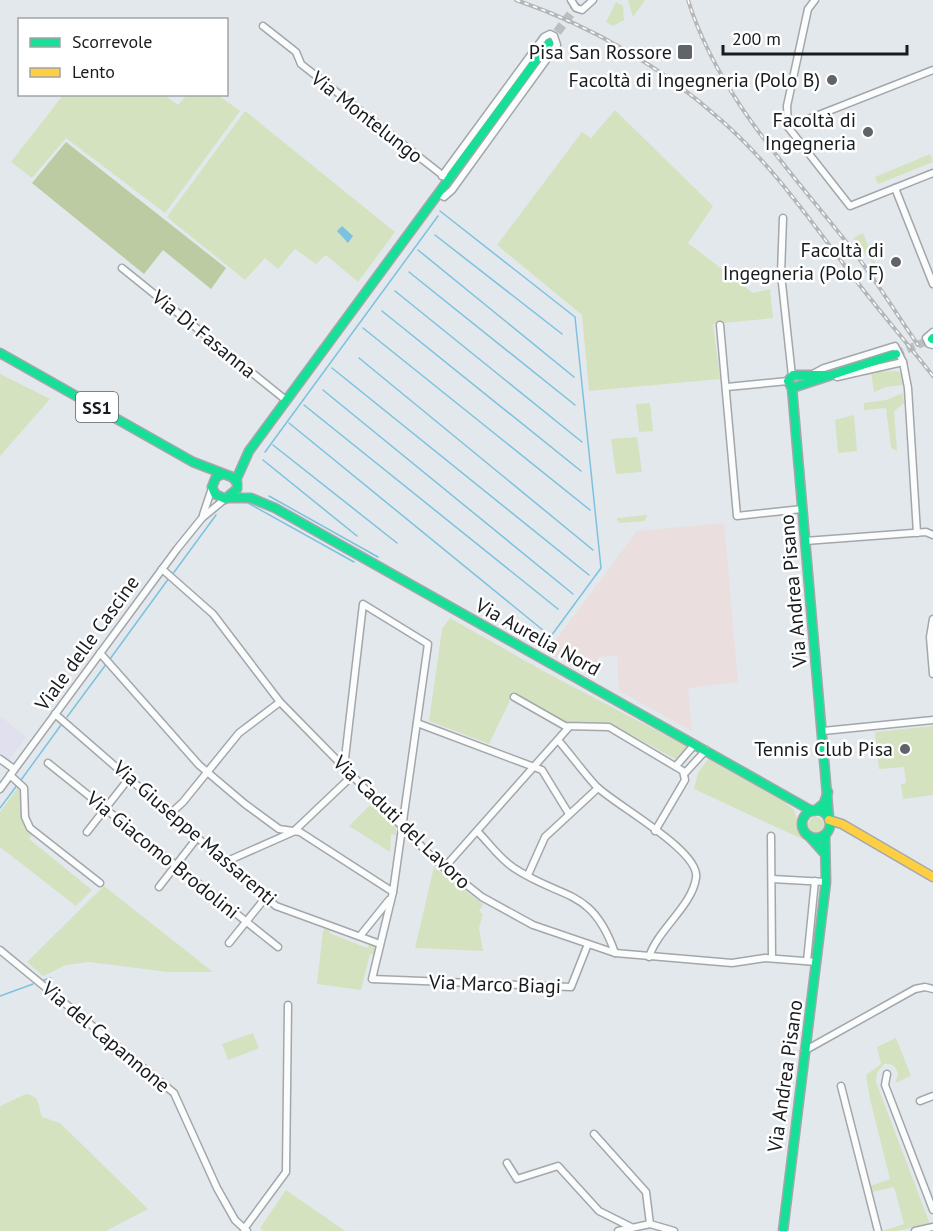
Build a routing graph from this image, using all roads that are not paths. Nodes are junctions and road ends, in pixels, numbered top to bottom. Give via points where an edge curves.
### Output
1 (571, 0) edge
2 (593, 0) edge
3 (810, 0) edge
4 (815, 0) edge
5 (808, 9) junction
6 (263, 26) dead end
7 (549, 43) tunnel mouth
8 (933, 70) edge
9 (788, 127) junction
10 (933, 173) edge
11 (446, 178) junction
12 (895, 188) junction
13 (439, 194) junction
14 (783, 218) dead end
15 (122, 268) dead end
16 (933, 284) edge
17 (720, 325) dead end
18 (0, 353) edge
19 (896, 354) tunnel mouth
20 (903, 362) junction
21 (812, 378) junction
22 (794, 381) junction
23 (726, 387) junction
24 (286, 401) junction
25 (249, 451) junction
26 (194, 462) junction
27 (224, 474) junction
28 (236, 482) junction
29 (212, 486) junction
30 (227, 499) junction
31 (275, 508) junction
32 (802, 509) junction
33 (201, 518) junction
34 (917, 533) junction
35 (933, 535) edge
36 (805, 541) junction
37 (164, 571) junction
38 (933, 619) edge
39 (103, 656) junction
40 (933, 674) edge
41 (514, 697) dead end
42 (280, 702) junction
43 (55, 714) junction
44 (933, 720) edge
45 (417, 723) junction
46 (569, 727) junction
47 (823, 731) junction
48 (558, 740) junction
49 (695, 744) junction
50 (706, 750) junction
51 (0, 759) edge
52 (48, 763) dead end
53 (676, 766) junction
54 (535, 767) junction
55 (344, 768) junction
56 (12, 772) junction
57 (207, 773) junction
58 (685, 773) junction
59 (352, 776) junction
60 (130, 777) junction
61 (598, 788) junction
62 (0, 789) edge
63 (828, 792) junction
64 (784, 794) junction
65 (105, 808) junction
66 (814, 811) junction
67 (170, 814) junction
68 (569, 814) junction
69 (829, 819) junction
70 (803, 820) junction
71 (401, 826) junction
72 (656, 831) junction
73 (850, 831) junction
74 (87, 832) dead end
75 (293, 832) junction
76 (478, 832) junction
77 (826, 834) junction
78 (771, 836) dead end
79 (809, 836) junction
80 (197, 838) junction
81 (825, 854) junction
82 (225, 862) junction
83 (176, 865) junction
84 (444, 868) junction
85 (528, 875) junction
86 (933, 877) edge
87 (772, 879) junction
88 (815, 881) junction
89 (826, 882) junction
90 (100, 883) dead end
91 (159, 887) dead end
92 (392, 894) junction
93 (266, 897) junction
94 (246, 921) junction
95 (810, 923) junction
96 (821, 924) junction
97 (360, 936) junction
98 (229, 943) dead end
99 (380, 944) junction
100 (588, 944) junction
101 (278, 947) dead end
102 (0, 950) edge
103 (615, 953) junction
104 (649, 957) junction
105 (772, 958) junction
106 (807, 961) junction
107 (817, 962) junction
108 (933, 989) edge
109 (288, 1005) dead end
110 (804, 1052) junction
111 (887, 1074) dead end
112 (841, 1086) dead end
113 (933, 1096) edge
114 (920, 1101) dead end
115 (594, 1134) dead end
116 (507, 1163) dead end
117 (933, 1210) edge
118 (610, 1219) junction
119 (650, 1224) junction
120 (631, 1227) junction
121 (933, 1227) edge
122 (246, 1230) edge
123 (617, 1231) edge
124 (674, 1231) edge
125 (783, 1231) edge
126 (878, 1231) edge
127 (915, 1231) edge

1 - 2 street via 573,6 582,10
3 - 5 street
4 - 5 street
5 - 9 street via 787,106
6 - 11 street, Via Montelungo via 296,52 301,64
7 - 11 main road
8 - 9 street
9 - 12 street via 850,206
10 - 12 street
11 - 13 main road
11 - 13 street via 544,37 554,36 557,45 498,128 452,190 444,197
12 - 16 street
13 - 24 main road
14 - 22 street via 781,274
15 - 24 street, Via Di Fasanna
17 - 23 street
18 - 26 main road, SS1
19 - 21 main road
20 - 21 street
20 - 21 street via 895,346 824,368
20 - 34 street
21 - 22 main road
22 - 23 street
22 - 32 main road, Via Andrea Pisano
23 - 32 street via 737,516
24 - 25 main road
25 - 27 main road
25 - 28 main road
26 - 27 main road, SS1
26 - 29 main road, SS1
27 - 28 main road, SS1
27 - 29 main road via 216,477
28 - 30 main road via 235,493
28 - 31 main road, Via Aurelia Nord / SS1
29 - 30 main road, SS1 via 215,494
29 - 33 street, Viale delle Cascine
30 - 31 main road, Via Aurelia Nord via 251,498
30 - 33 street, Viale delle Cascine
31 - 49 main road, Via Aurelia Nord
32 - 36 main road, Via Andrea Pisano
33 - 37 street, Viale delle Cascine
34 - 35 street
34 - 36 street
36 - 47 main road, Via Andrea Pisano
37 - 39 street, Viale delle Cascine
37 - 42 street, Via Caduti del Lavoro via 213,614
38 - 40 street
39 - 43 street, Viale delle Cascine
39 - 57 street
41 - 46 street
42 - 55 street, Via Caduti del Lavoro
42 - 57 street via 239,733
43 - 56 street, Viale delle Cascine
43 - 60 street, Via Giuseppe Massarenti
44 - 47 street
45 - 54 street
45 - 55 street via 428,643 363,604
45 - 71 street
46 - 48 street
46 - 53 street via 609,727
47 - 63 main road, Via Andrea Pisano
48 - 54 street
48 - 61 street
49 - 50 main road, Via Aurelia Nord
49 - 53 street
50 - 58 street
50 - 64 main road, Via Aurelia Nord
51 - 56 street
52 - 65 street, Via Giacomo Brodolini
53 - 58 street
54 - 68 street via 545,772
54 - 76 street
55 - 59 street, Via Caduti del Lavoro
56 - 62 street, Viale delle Cascine
56 - 90 street via 24,790 29,827
57 - 67 street
57 - 75 street via 279,829
58 - 72 street via 685,780
59 - 71 street, Via Caduti del Lavoro
59 - 75 street
60 - 65 street
60 - 67 street, Via Giuseppe Massarenti
61 - 68 street
61 - 72 street
63 - 66 main road via 824,803
63 - 69 main road, Via Andrea Pisano
64 - 66 main road, Via Aurelia Nord
64 - 70 main road
65 - 74 street
65 - 83 street, Via Giacomo Brodolini
66 - 69 main road
66 - 70 main road
67 - 80 street, Via Giuseppe Massarenti
68 - 85 street via 543,840
69 - 73 main road
69 - 77 main road
70 - 79 main road via 803,829
71 - 84 street, Via Caduti del Lavoro
71 - 92 street
72 - 104 street via 687,857 696,878 683,905 659,934
73 - 77 main road
73 - 86 main road
75 - 82 street
75 - 92 street via 300,832
76 - 84 street
76 - 85 street via 511,865
77 - 79 main road
77 - 81 main road, Via Andrea Pisano
78 - 87 street
79 - 81 main road
80 - 82 street, Via Giuseppe Massarenti
80 - 83 street
81 - 89 main road, Via Andrea Pisano
82 - 93 street, Via Giuseppe Massarenti
83 - 91 street
83 - 94 street, Via Giacomo Brodolini
84 - 100 street, Via Caduti del Lavoro via 482,897 533,925
85 - 103 street via 587,904 606,928
87 - 88 street
87 - 105 street
88 - 89 street
88 - 95 street
89 - 96 main road, Via Andrea Pisano
92 - 97 street
92 - 99 street
93 - 94 street
93 - 97 street, Via Giuseppe Massarenti via 276,906
94 - 98 street
94 - 101 street, Via Giacomo Brodolini
95 - 96 street
95 - 106 street
96 - 107 main road, Via Andrea Pisano
97 - 99 street, Via Giuseppe Massarenti
99 - 100 street, Via Marco Biagi via 372,979 571,987
100 - 103 street, Via Caduti del Lavoro
102 - 122 street, Via del Capannone via 176,1095 214,1183 232,1216
103 - 104 street, Via Caduti del Lavoro
104 - 105 street, Via Caduti del Lavoro via 732,963
105 - 106 street, Via Caduti del Lavoro
106 - 107 street, Via Caduti del Lavoro
107 - 110 main road, Via Andrea Pisano
108 - 110 street via 915,989
109 - 122 street via 286,1173
110 - 125 main road, Via Andrea Pisano
111 - 117 street via 885,1085
112 - 126 street
113 - 114 street
115 - 119 street via 648,1195
116 - 118 street via 517,1179 558,1166
118 - 120 street
118 - 123 street
119 - 120 street
119 - 124 street
120 - 123 street
121 - 127 street

